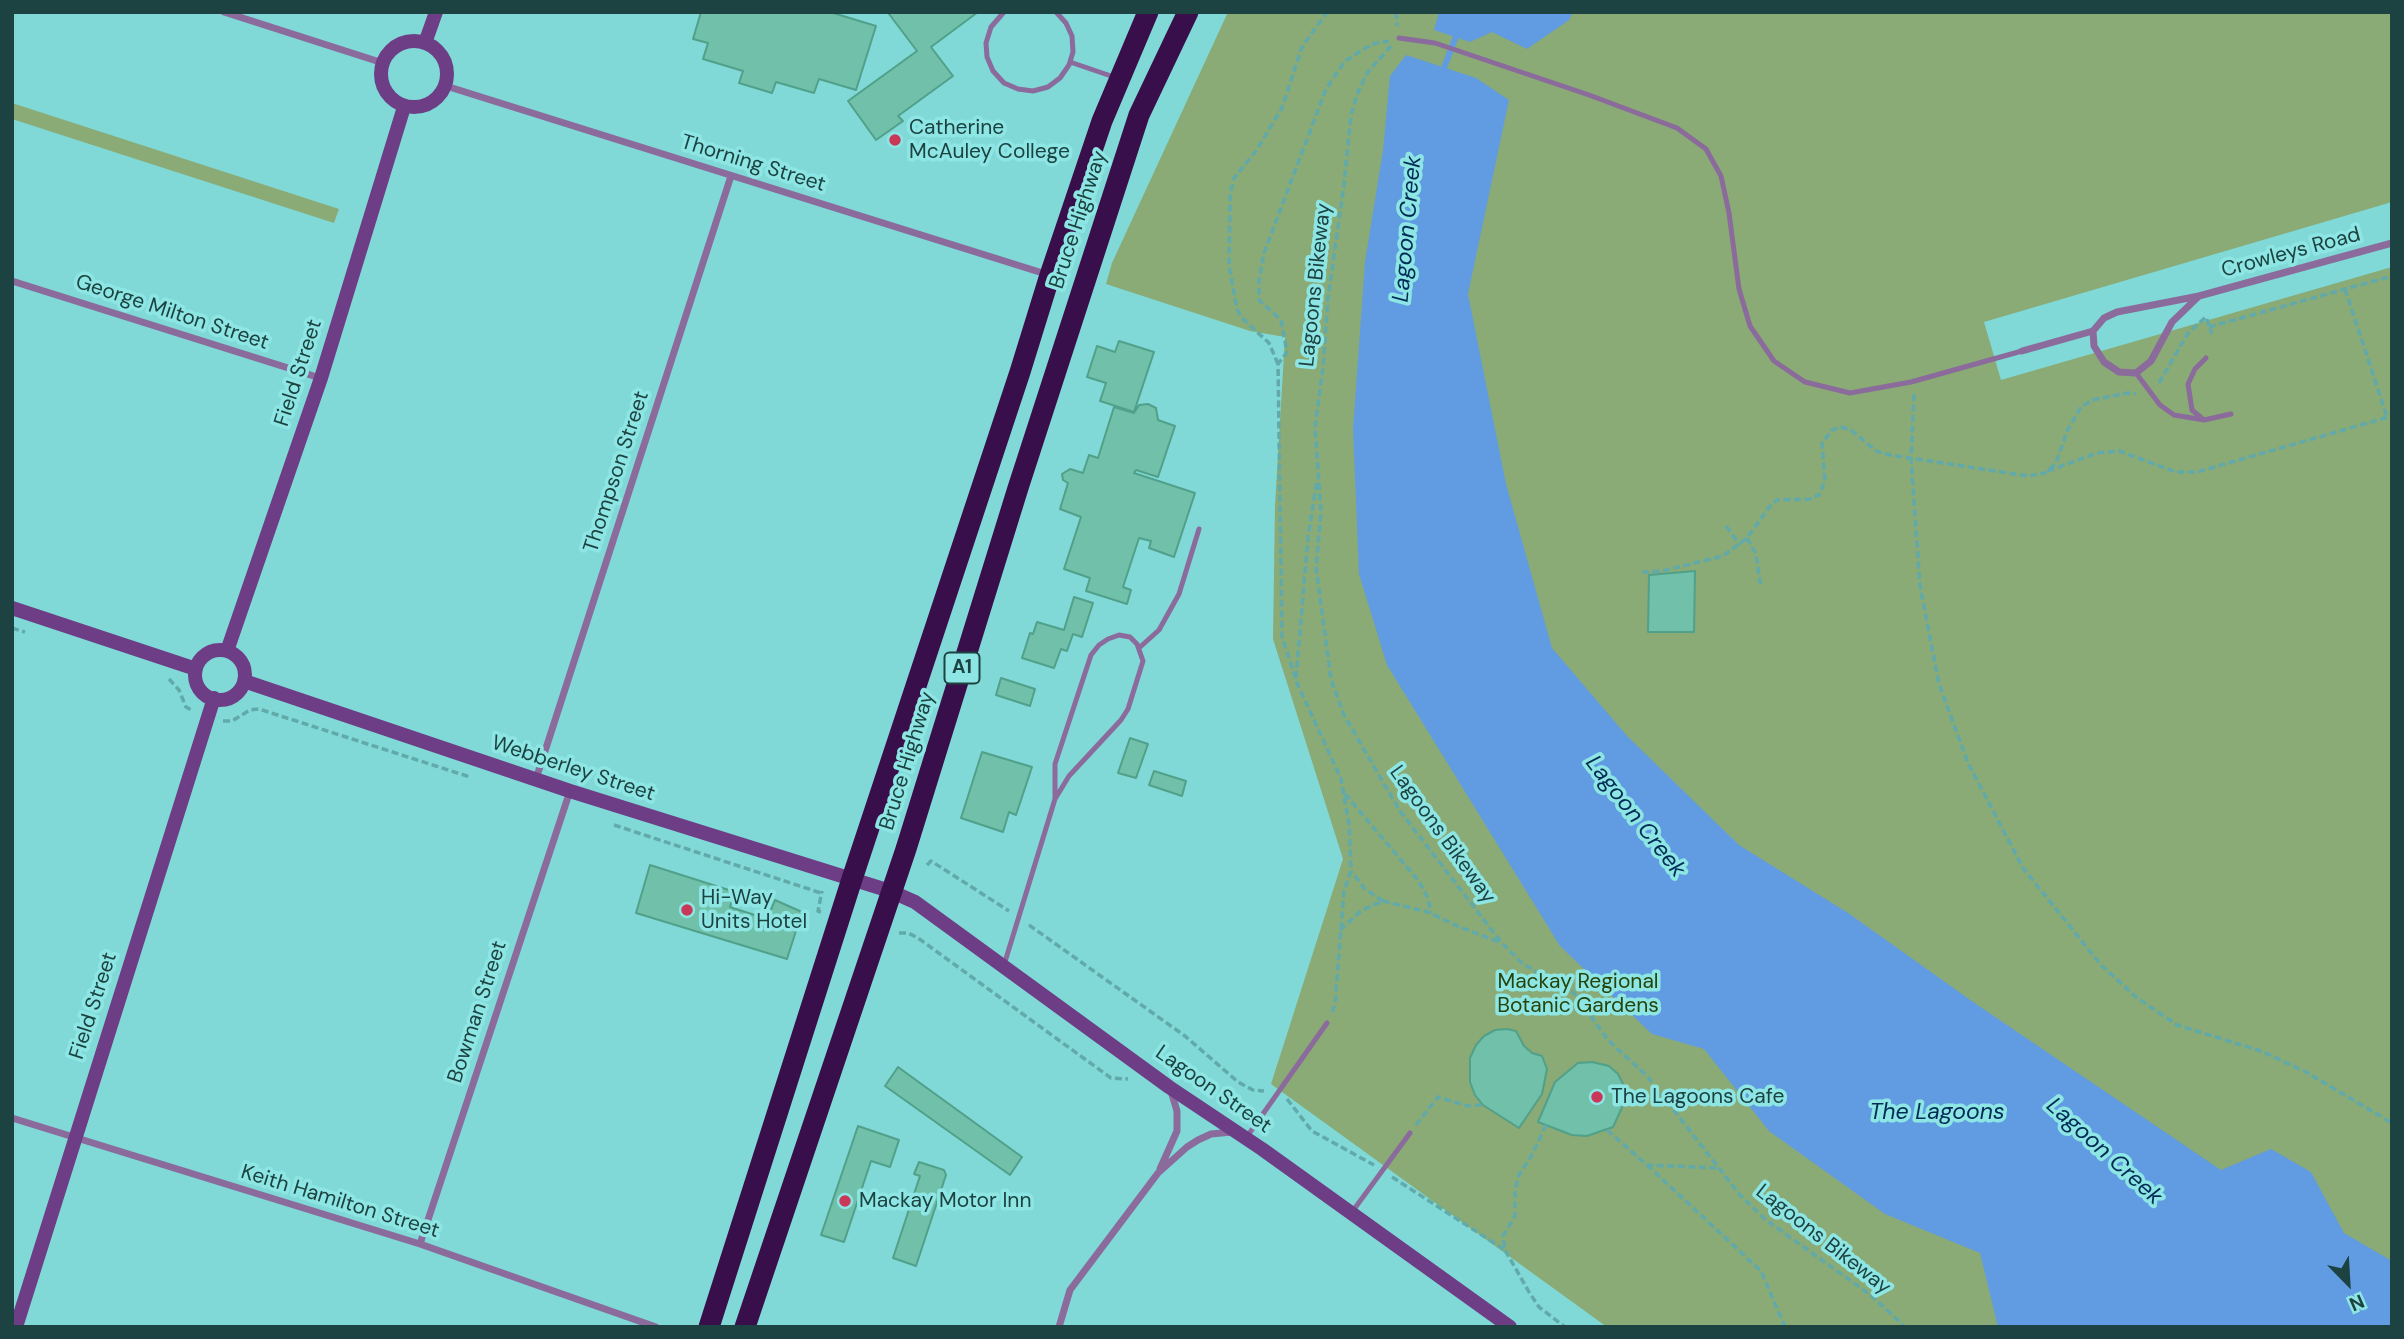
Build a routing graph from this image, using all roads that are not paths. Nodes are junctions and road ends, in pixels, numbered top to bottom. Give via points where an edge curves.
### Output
1 (224, 12) edge
2 (436, 12) edge
3 (1004, 12) edge
4 (1056, 12) edge
5 (1148, 12) edge
6 (1188, 12) edge
7 (1399, 38) road end
8 (425, 43) junction
9 (1070, 62) junction
10 (383, 63) junction
11 (1120, 79) junction
12 (446, 86) junction
13 (404, 107) junction
14 (732, 176) junction
15 (2392, 243) edge
16 (1050, 275) junction
17 (12, 281) edge
18 (2199, 296) junction
19 (2093, 331) junction
20 (2022, 351) joint
21 (2206, 358) dead end
22 (2136, 373) junction
23 (321, 379) junction
24 (2231, 414) dead end
25 (2204, 420) junction
26 (1199, 528) dead end
27 (12, 608) edge
28 (1139, 648) junction
29 (227, 650) junction
30 (196, 669) junction
31 (244, 681) junction
32 (214, 698) junction
33 (536, 779) junction
34 (570, 791) junction
35 (1055, 799) junction
36 (852, 879) junction
37 (890, 891) junction
38 (1003, 966) junction
39 (1327, 1024) road end
40 (1169, 1087) junction
41 (12, 1118) edge
42 (1410, 1133) road end
43 (1242, 1135) junction
44 (74, 1138) junction
45 (1158, 1173) junction
46 (1351, 1214) junction
47 (420, 1244) junction
48 (16, 1327) edge
49 (656, 1327) edge
50 (709, 1327) edge
51 (745, 1327) edge
52 (1059, 1327) edge
53 (1510, 1327) edge

1 - 10 street
2 - 8 street
3 - 9 lane via 991,27 986,43 993,71 1004,83 1018,89 1048,87
4 - 9 lane via 1072,36
5 - 11 highway, Bruce Highway / A1
6 - 37 highway, Bruce Highway / A1 via 1139,115
7 - 20 lane via 1435,43 1589,95 1676,128 1706,149 1721,176 1739,289 1750,326 1774,361 1805,383 1850,393 1911,382
8 - 10 street via 396,46
8 - 12 street via 444,58
9 - 11 lane
10 - 13 street via 382,85 394,102
11 - 16 highway, Bruce Highway / A1
12 - 13 street via 427,106
12 - 14 street, Thorning Street
13 - 23 street, Field Street
14 - 16 street, Thorning Street
14 - 33 street, Thompson Street
15 - 18 street, Crowleys Road
16 - 36 highway, Bruce Highway / A1
17 - 23 street, George Milton Street
18 - 19 street, Crowleys Road via 2117,312
18 - 22 street, Crowleys Road via 2172,322 2151,361
19 - 20 street, Crowleys Road
19 - 22 street via 2094,346 2104,362 2119,373
21 - 25 lane via 2194,369 2188,384 2192,410
22 - 25 lane via 2174,415
23 - 29 street, Field Street
24 - 25 lane
26 - 28 lane via 1179,594 1159,630
27 - 30 street
28 - 35 lane via 1143,661 1128,709 1069,776
28 - 35 lane via 1130,637 1119,635 1091,655 1055,764
29 - 30 street via 211,651
29 - 31 street via 244,666
30 - 32 street via 198,686
31 - 32 street via 227,699
31 - 33 street, Webberley Street
32 - 44 street, Field Street
33 - 34 street, Webberley Street
34 - 36 street, Webberley Street
34 - 47 street, Bowman Street
35 - 38 lane
36 - 37 street, Webberley Street
36 - 50 highway, Bruce Highway / A1
37 - 38 street, Lagoon Street via 915,902
37 - 51 highway, Bruce Highway / A1
38 - 40 street, Lagoon Street
39 - 43 lane
40 - 43 street, Lagoon Street
40 - 45 street via 1177,1130
41 - 44 street, Keith Hamilton Street
42 - 46 lane
43 - 45 street via 1212,1134 1198,1140
43 - 46 street, Lagoon Street
44 - 47 street, Keith Hamilton Street
44 - 48 street, Field Street
45 - 52 street via 1070,1290
46 - 53 street, Lagoon Street
47 - 49 street, Keith Hamilton Street

